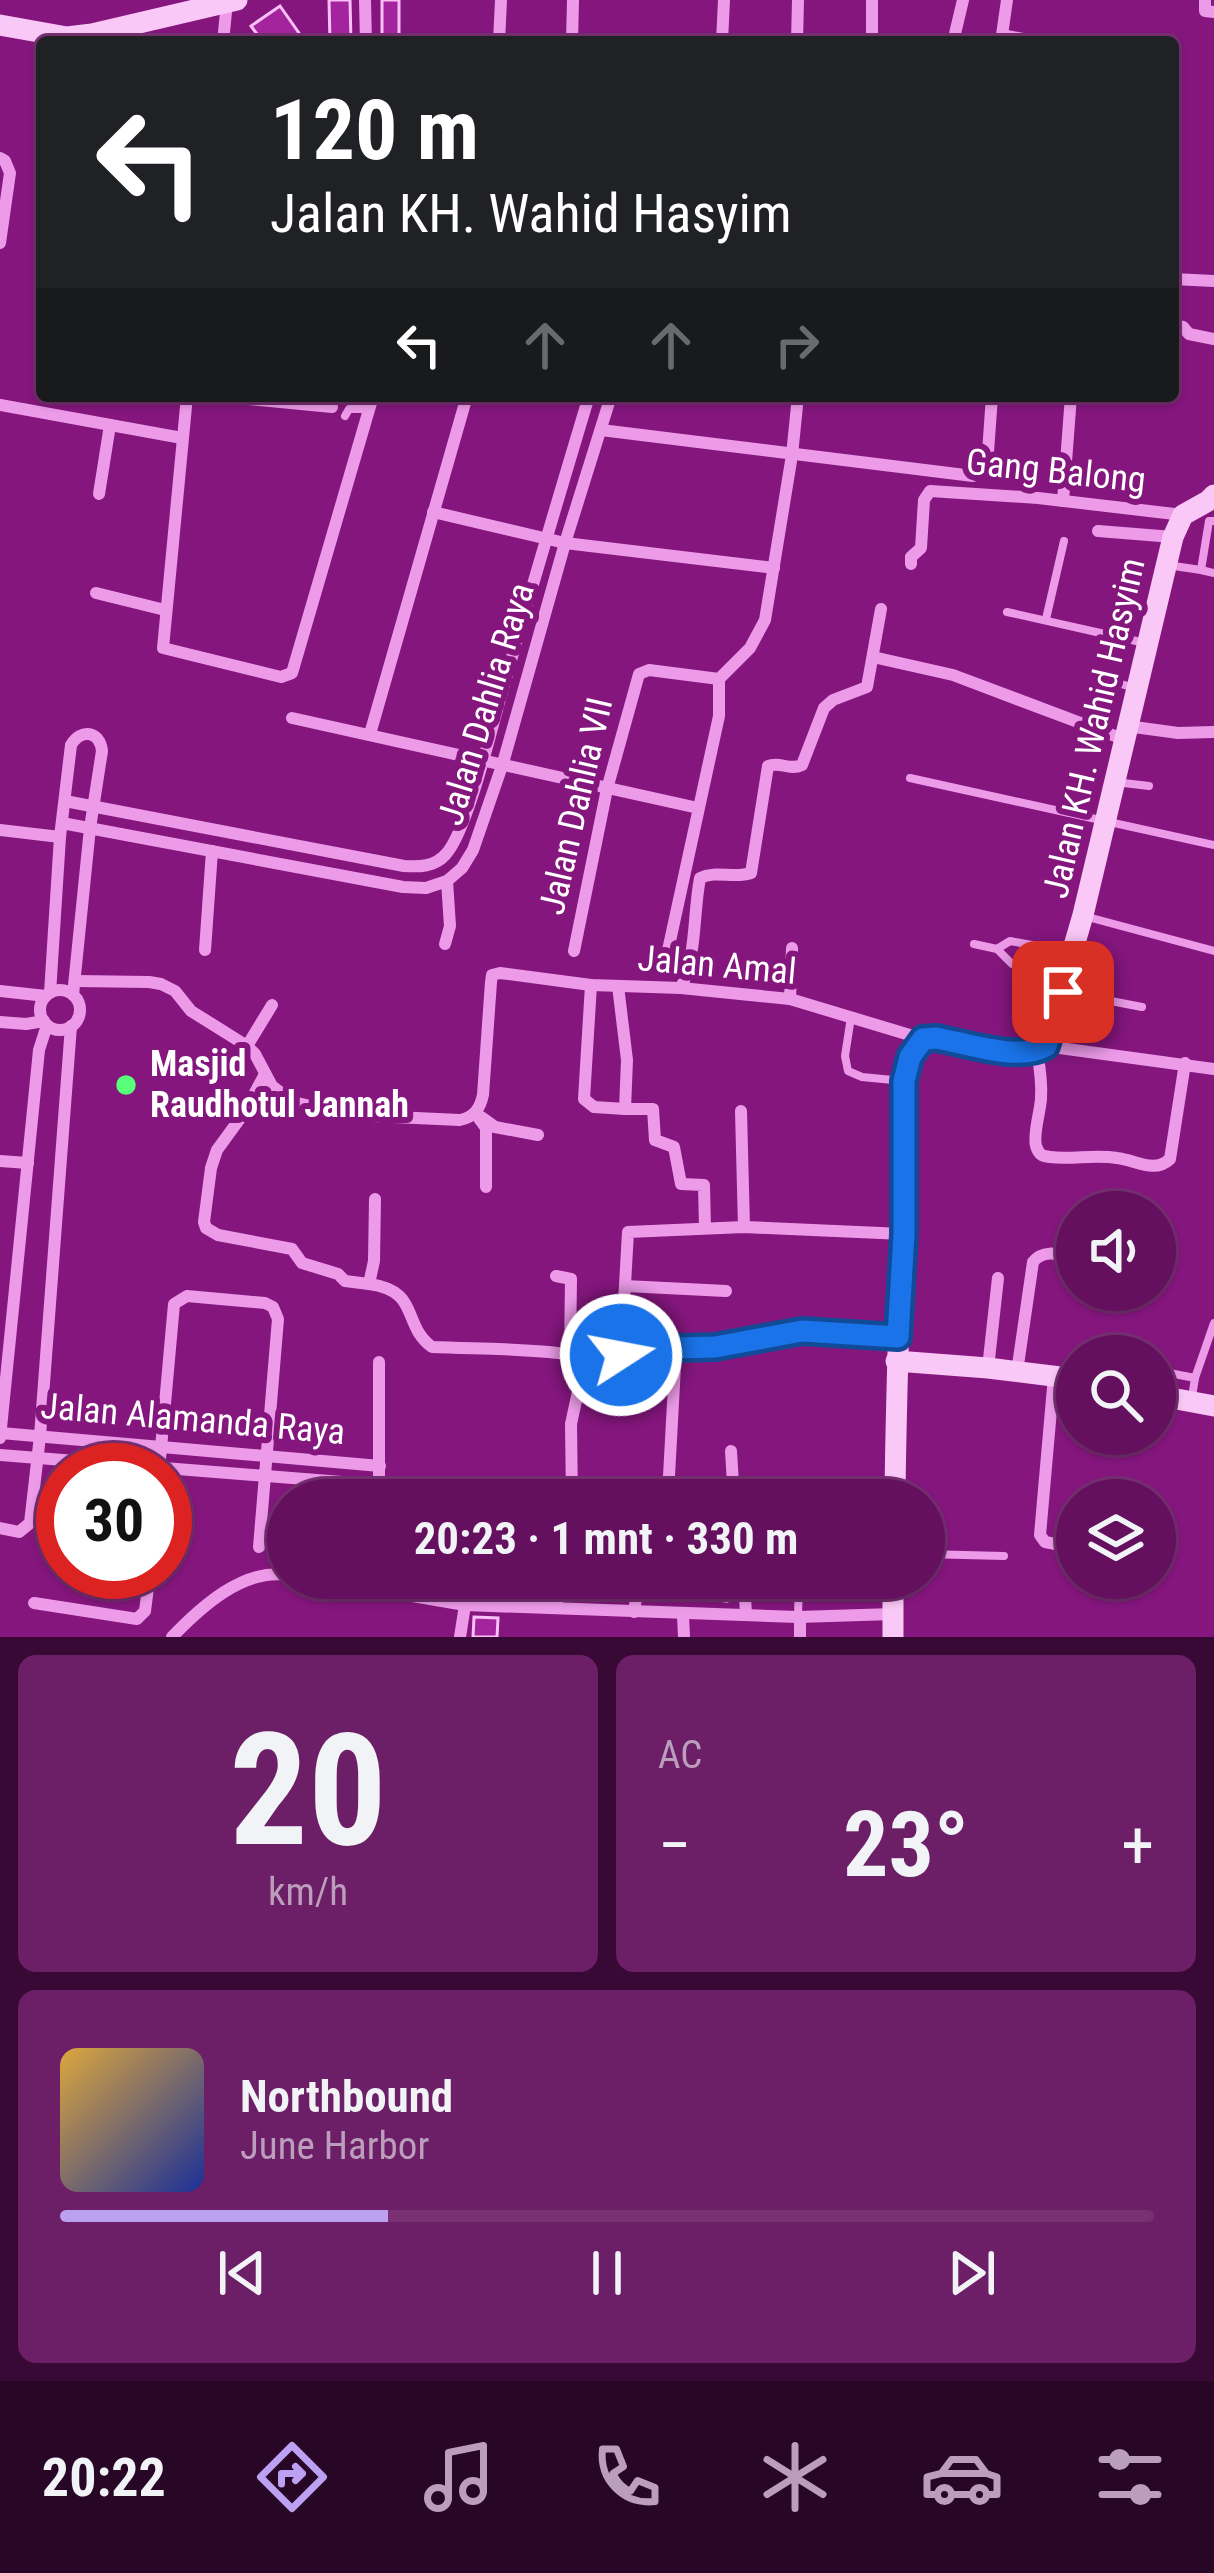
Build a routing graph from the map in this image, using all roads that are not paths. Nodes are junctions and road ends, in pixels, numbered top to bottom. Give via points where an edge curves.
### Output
1 (365, 0) edge
2 (501, 0) edge
3 (573, 0) edge
4 (724, 0) edge
5 (798, 0) edge
6 (872, 0) edge
7 (963, 0) edge
8 (1007, 0) edge
9 (1205, 0) edge
10 (219, 5) edge
11 (1214, 12) edge
12 (0, 25) edge
13 (61, 36) edge
14 (75, 36) edge
15 (222, 36) edge
16 (366, 36) edge
17 (500, 36) edge
18 (572, 36) edge
19 (722, 36) edge
20 (797, 36) edge
21 (872, 36) edge
22 (954, 36) edge
23 (1011, 36) edge
24 (0, 158) edge
25 (0, 243) edge
26 (1179, 279) edge
27 (1214, 281) edge
28 (1179, 326) edge
29 (1214, 339) edge
30 (186, 402) edge
31 (280, 402) edge
32 (371, 402) edge
33 (465, 402) edge
34 (587, 402) edge
35 (609, 402) edge
36 (798, 402) edge
37 (992, 402) edge
38 (1071, 402) edge
39 (332, 407) dead end
40 (1, 411) edge
41 (345, 416) dead end
42 (110, 425) junction
43 (601, 430) junction
44 (182, 438) junction
45 (792, 455) junction
46 (99, 494) dead end
47 (1063, 501) junction
48 (1213, 506) edge
49 (433, 512) junction
50 (1183, 515) junction
51 (1098, 531) dead end
52 (546, 537) junction
53 (1173, 537) junction
54 (1064, 541) dead end
55 (566, 543) junction
56 (910, 564) dead end
57 (1166, 565) junction
58 (774, 568) junction
59 (1201, 570) junction
60 (1214, 573) edge
61 (96, 593) dead end
62 (881, 609) dead end
63 (165, 610) junction
64 (1007, 612) dead end
65 (1046, 619) junction
66 (1147, 643) junction
67 (872, 657) junction
68 (1100, 678) dead end
69 (719, 679) junction
70 (1137, 688) junction
71 (292, 718) dead end
72 (1125, 732) junction
73 (1214, 732) edge
74 (370, 734) junction
75 (483, 758) junction
76 (503, 763) junction
77 (910, 778) dead end
78 (1114, 782) junction
79 (1149, 786) dead end
80 (607, 789) junction
81 (65, 801) junction
82 (94, 805) junction
83 (698, 808) junction
84 (1105, 820) junction
85 (90, 828) junction
86 (0, 830) edge
87 (61, 830) junction
88 (1214, 845) edge
89 (212, 851) junction
90 (447, 881) junction
91 (1083, 915) junction
92 (445, 944) dead end
93 (974, 944) dead end
94 (792, 948) dead end
95 (997, 949) junction
96 (205, 950) dead end
97 (1214, 951) edge
98 (574, 952) dead end
99 (1073, 952) junction
100 (665, 964) dead end
101 (591, 985) junction
102 (618, 986) junction
103 (1064, 986) junction
104 (74, 988) junction
105 (681, 988) junction
106 (0, 991) edge
107 (48, 994) junction
108 (790, 999) junction
109 (272, 1005) dead end
110 (1142, 1007) dead end
111 (852, 1016) junction
112 (0, 1022) edge
113 (45, 1023) junction
114 (71, 1026) junction
115 (923, 1039) junction
116 (247, 1046) junction
117 (1041, 1049) junction
118 (1185, 1063) junction
119 (1214, 1069) edge
120 (265, 1073) junction
121 (904, 1081) junction
122 (625, 1109) junction
123 (741, 1111) dead end
124 (475, 1113) junction
125 (538, 1135) dead end
126 (0, 1161) edge
127 (28, 1163) junction
128 (486, 1187) dead end
129 (375, 1199) dead end
130 (744, 1227) junction
131 (705, 1228) junction
132 (904, 1234) junction
133 (1056, 1254) edge
134 (556, 1276) dead end
135 (998, 1278) dead end
136 (369, 1284) junction
137 (625, 1286) junction
138 (8, 1287) edge
139 (726, 1292) dead end
140 (1214, 1323) edge
141 (898, 1337) junction
142 (622, 1340) junction
143 (676, 1348) junction
144 (570, 1354) junction
145 (585, 1359) junction
146 (896, 1361) junction
147 (379, 1362) dead end
148 (988, 1368) junction
149 (1017, 1372) junction
150 (1176, 1374) edge
151 (1054, 1376) joint
152 (1195, 1378) junction
153 (1203, 1404) edge
154 (1, 1412) edge
155 (0, 1436) edge
156 (40, 1436) junction
157 (39, 1443) edge
158 (117, 1443) edge
159 (161, 1443) edge
160 (192, 1450) edge
161 (730, 1451) dead end
162 (0, 1456) edge
163 (267, 1456) junction
164 (36, 1458) edge
165 (380, 1466) junction
166 (192, 1471) edge
167 (36, 1474) edge
168 (266, 1477) junction
169 (280, 1479) edge
170 (380, 1479) edge
171 (572, 1479) edge
172 (668, 1479) edge
173 (732, 1479) edge
174 (895, 1479) edge
175 (0, 1528) edge
176 (1056, 1544) edge
177 (260, 1547) dead end
178 (945, 1555) edge
179 (1004, 1556) dead end
180 (267, 1575) edge
181 (147, 1599) edge
182 (431, 1599) edge
183 (557, 1599) edge
184 (636, 1599) edge
185 (745, 1599) edge
186 (799, 1599) edge
187 (34, 1603) dead end
188 (466, 1605) junction
189 (557, 1608) junction
190 (634, 1612) junction
191 (683, 1615) junction
192 (746, 1616) junction
193 (799, 1618) junction
194 (892, 1626) edge
195 (172, 1637) edge
196 (460, 1637) edge
197 (684, 1637) edge
198 (800, 1637) edge

1 - 16 street
2 - 17 street
3 - 18 street
4 - 19 street
5 - 20 street
6 - 21 street
7 - 22 street
8 - 23 street via 1002,34
9 - 11 street via 1205,11
10 - 14 street
10 - 15 street
12 - 13 street
24 - 25 street via 10,173
26 - 27 street
28 - 29 street
30 - 44 street
31 - 39 street
32 - 41 lane
32 - 63 street via 292,673 167,650
33 - 49 street
34 - 52 street, Jalan Dahlia Raya
35 - 43 street, Jalan Dahlia Raya
36 - 45 street
37 - 45 street via 987,466 973,476
38 - 47 street
40 - 42 street
42 - 44 street
42 - 46 street
43 - 45 street
43 - 55 street, Jalan Dahlia Raya
44 - 63 street
45 - 58 street
47 - 50 street, Gang Balong
47 - 56 street, Gang Balong via 931,491 921,548
48 - 50 street
48 - 59 lane
49 - 52 street
49 - 74 street
50 - 53 street, Jalan KH. Wahid Hasyim
51 - 53 street
52 - 55 street
52 - 75 street, Jalan Dahlia Raya
53 - 57 street, Jalan KH. Wahid Hasyim
54 - 65 lane
55 - 58 street
55 - 76 street, Jalan Dahlia Raya
57 - 59 lane
57 - 66 street, Jalan KH. Wahid Hasyim
58 - 69 street via 756,639
59 - 60 lane
61 - 63 street
62 - 67 street
64 - 65 lane
65 - 66 lane
66 - 70 street, Jalan KH. Wahid Hasyim
67 - 72 street
67 - 105 street via 867,687 824,709 802,765 768,766 751,873 700,878
68 - 70 lane
69 - 80 street, Jalan Dahlia VII via 639,674
69 - 83 street
70 - 72 street, Jalan KH. Wahid Hasyim
71 - 74 street
72 - 73 street
72 - 78 street, Jalan KH. Wahid Hasyim
74 - 75 street
75 - 76 street
75 - 82 street, Jalan Dahlia Raya via 455,840 446,855 421,867
76 - 80 street
76 - 90 street, Jalan Dahlia Raya via 473,850
77 - 84 lane
78 - 79 lane
78 - 84 street, Jalan KH. Wahid Hasyim
80 - 83 street
80 - 98 street, Jalan Dahlia VII
81 - 82 street, Jalan Dahlia Raya
81 - 82 street via 71,745 86,733 101,743
81 - 87 street
82 - 85 street
83 - 100 street
84 - 88 lane
84 - 91 street, Jalan KH. Wahid Hasyim
85 - 87 street
85 - 89 street
85 - 104 street
86 - 87 street
87 - 107 street
89 - 90 street via 403,886
89 - 96 street
90 - 92 street
91 - 97 lane
91 - 99 street, Jalan KH. Wahid Hasyim
93 - 95 lane
94 - 108 street
95 - 99 lane via 1010,941
95 - 103 lane
99 - 103 street, Jalan KH. Wahid Hasyim
101 - 102 street, Jalan Amal
101 - 122 street via 583,1094 594,1107
101 - 124 street, Jalan Amal via 492,975
102 - 105 street, Jalan Amal
102 - 122 street
103 - 110 lane
103 - 117 street, Jalan KH. Wahid Hasyim
104 - 107 street
104 - 114 street via 80,1009
104 - 116 street via 161,984
105 - 108 street, Jalan Amal
106 - 107 street
107 - 113 street via 40,1008
108 - 111 street, Jalan Amal
109 - 116 street
111 - 115 street, Jalan Amal
111 - 121 lane via 848,1071
112 - 113 street
113 - 114 street
113 - 127 street
114 - 156 street
115 - 117 street via 1016,1053
115 - 121 street
116 - 120 street
117 - 118 street
117 - 118 street via 1035,1144 1053,1157 1166,1164
118 - 119 street
120 - 124 street via 281,1095 305,1106 460,1120
120 - 136 street via 217,1150 206,1228 292,1249 302,1263
121 - 132 street
122 - 131 street via 653,1109 655,1140 674,1147 682,1184 704,1185
123 - 130 street
124 - 125 street via 495,1127
124 - 128 street via 485,1128
126 - 127 street
127 - 138 street
129 - 136 street
130 - 131 street
130 - 132 street
131 - 137 street via 628,1232
132 - 141 street
133 - 149 street via 1033,1262
134 - 144 street via 572,1281
135 - 148 street
136 - 144 street via 400,1296 432,1347
137 - 139 street
137 - 142 street
138 - 154 street
140 - 152 lane
141 - 143 street via 802,1331
141 - 146 street
142 - 143 street
142 - 145 street via 613,1362
143 - 172 street
144 - 145 street
145 - 171 street
146 - 148 street
146 - 174 street
147 - 165 street
148 - 149 street
149 - 151 street
150 - 152 lane
151 - 176 street via 1040,1535
152 - 153 lane
154 - 155 street
155 - 156 street, Jalan Alamanda Raya
156 - 157 street
156 - 158 street, Jalan Alamanda Raya
159 - 163 street via 178,1299 265,1303 278,1319
160 - 163 street, Jalan Alamanda Raya
161 - 173 street
162 - 164 street, Jalan Alamanda Raya
163 - 165 street, Jalan Alamanda Raya
163 - 168 street
165 - 170 street
166 - 168 street, Jalan Alamanda Raya
167 - 175 street via 30,1523 19,1532
168 - 169 street, Jalan Alamanda Raya
168 - 177 street
178 - 179 lane
180 - 195 street via 207,1603
181 - 187 street via 137,1619
182 - 188 street
183 - 189 street
184 - 190 street
185 - 192 street
186 - 193 lane
188 - 189 street
188 - 196 street
189 - 190 street
190 - 191 street
191 - 192 street
191 - 197 street
192 - 193 street
193 - 194 street
193 - 198 street

